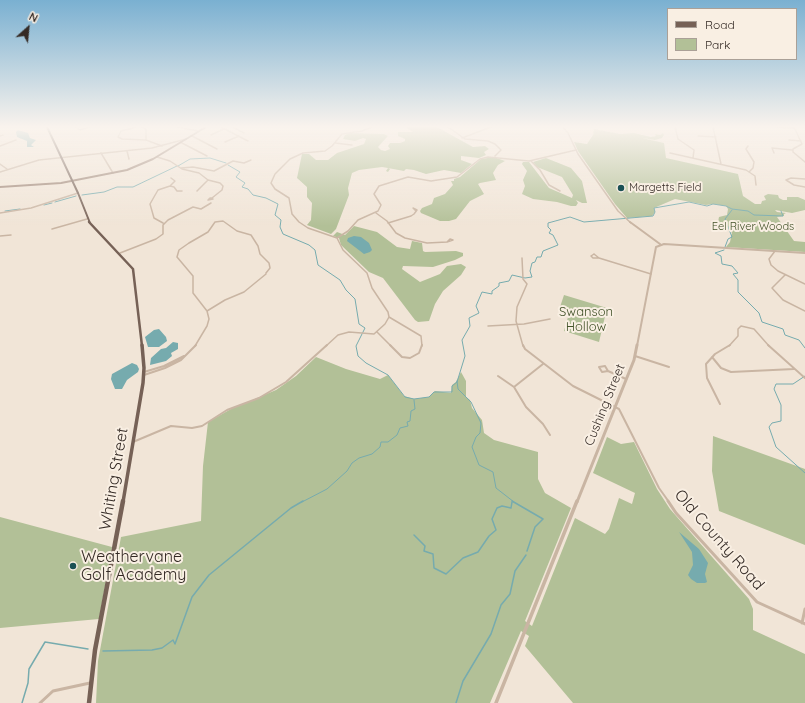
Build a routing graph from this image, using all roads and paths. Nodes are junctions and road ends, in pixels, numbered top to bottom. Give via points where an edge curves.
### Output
1 (40, 160) edge
2 (63, 160) edge
3 (106, 160) edge
4 (151, 160) edge
5 (166, 160) edge
6 (251, 160) dead end
7 (288, 160) edge
8 (479, 160) edge
9 (515, 160) edge
10 (536, 160) edge
11 (583, 160) edge
12 (701, 160) edge
13 (720, 160) edge
14 (753, 160) edge
15 (531, 161) junction
16 (0, 164) edge
17 (721, 164) junction
18 (180, 168) junction
19 (7, 169) junction
20 (0, 172) edge
21 (749, 172) junction
22 (113, 173) junction
23 (172, 178) dead end
24 (805, 179) edge
25 (208, 180) junction
26 (73, 182) junction
27 (756, 185) dead end
28 (170, 186) junction
29 (0, 187) edge
30 (805, 187) edge
31 (182, 191) dead end
32 (197, 191) dead end
33 (560, 191) dead end
34 (78, 193) junction
35 (212, 198) dead end
36 (211, 203) dead end
37 (416, 211) dead end
38 (0, 213) edge
39 (376, 213) junction
40 (87, 219) junction
41 (388, 223) junction
42 (164, 224) junction
43 (52, 229) dead end
44 (12, 235) dead end
45 (0, 236) edge
46 (337, 238) junction
47 (447, 242) dead end
48 (660, 244) junction
49 (775, 251) junction
50 (805, 253) edge
51 (120, 254) junction
52 (522, 258) dead end
53 (599, 258) dead end
54 (651, 274) junction
55 (786, 275) junction
56 (805, 284) edge
57 (207, 311) junction
58 (805, 311) edge
59 (388, 317) junction
60 (550, 319) dead end
61 (517, 325) junction
62 (488, 326) dead end
63 (377, 332) junction
64 (635, 356) junction
65 (712, 357) junction
66 (543, 364) junction
67 (669, 367) dead end
68 (794, 369) junction
69 (608, 371) junction
70 (144, 373) junction
71 (498, 376) dead end
72 (805, 378) edge
73 (626, 379) junction
74 (514, 387) junction
75 (720, 404) dead end
76 (616, 406) junction
77 (550, 434) dead end
78 (134, 442) junction
79 (805, 609) edge
80 (803, 623) edge
81 (90, 683) junction
82 (40, 703) edge
83 (89, 703) edge
84 (496, 703) edge

1 - 19 street
2 - 26 main road
3 - 22 street
4 - 22 main road
5 - 18 street
6 - 18 street via 232,161 214,171 195,167
7 - 46 street via 274,174 271,183 275,189 290,198 292,214 298,222
8 - 39 street via 457,178 431,182 405,178 379,186 374,192 381,205
9 - 15 street
10 - 15 street
11 - 48 street via 625,218
12 - 17 street
13 - 17 street
14 - 21 street via 753,168
15 - 33 street via 549,185
16 - 19 street
17 - 21 street
18 - 25 street
19 - 20 street
21 - 27 street via 755,176
22 - 26 main road
23 - 28 street via 175,181
24 - 30 street via 786,180
25 - 32 street
25 - 35 street via 220,182 223,186 221,192
26 - 29 main road
26 - 34 main road
28 - 31 street
28 - 42 street via 158,190 150,204 154,218
34 - 38 street via 32,208
34 - 40 main road
36 - 42 street via 202,209 193,207
37 - 41 street via 410,217
39 - 41 street
39 - 46 street via 358,220
40 - 43 street
40 - 51 main road, Whiting Street
41 - 47 street via 396,234 412,241
42 - 51 street via 163,234 155,241
44 - 45 street
46 - 59 street via 343,250 368,275 372,288 386,308
48 - 49 street
48 - 54 street, Cushing Street via 656,247
49 - 50 street
49 - 55 street via 769,260 770,263
51 - 70 main road, Whiting Street via 133,269
52 - 61 street via 523,278 527,284 517,307
53 - 54 street
54 - 64 street, Cushing Street
55 - 56 street
55 - 58 street via 772,288 783,300
57 - 57 street via 194,295 193,276 178,257 179,250 208,232 215,222 223,221 237,231 251,235 260,254 270,264 266,273 244,292
57 - 70 street via 209,319 206,328 186,356 173,365
59 - 63 street
59 - 63 street via 421,336 422,347 419,353 410,358 402,357
60 - 61 street
61 - 62 street
61 - 66 street via 525,350
63 - 78 street via 349,332 335,336 286,382 260,398 227,410 202,426 171,426
64 - 67 street
64 - 73 street, Cushing Street
65 - 68 street via 721,368 731,372
65 - 68 street via 733,343 738,336 739,327 748,326 758,332
65 - 75 street via 706,364 705,374
66 - 74 street
66 - 76 street via 573,386
68 - 72 street
69 - 69 street via 605,366 599,367 602,372
69 - 73 street
70 - 78 main road, Whiting Street
71 - 74 street
73 - 76 street, Cushing Street
74 - 77 street via 526,407
76 - 80 street, Old County Road via 625,418 659,488 680,518 757,602
76 - 84 street, Cushing Street
78 - 81 main road, Whiting Street
79 - 80 street
81 - 82 street via 53,691
81 - 83 main road, Whiting Street

